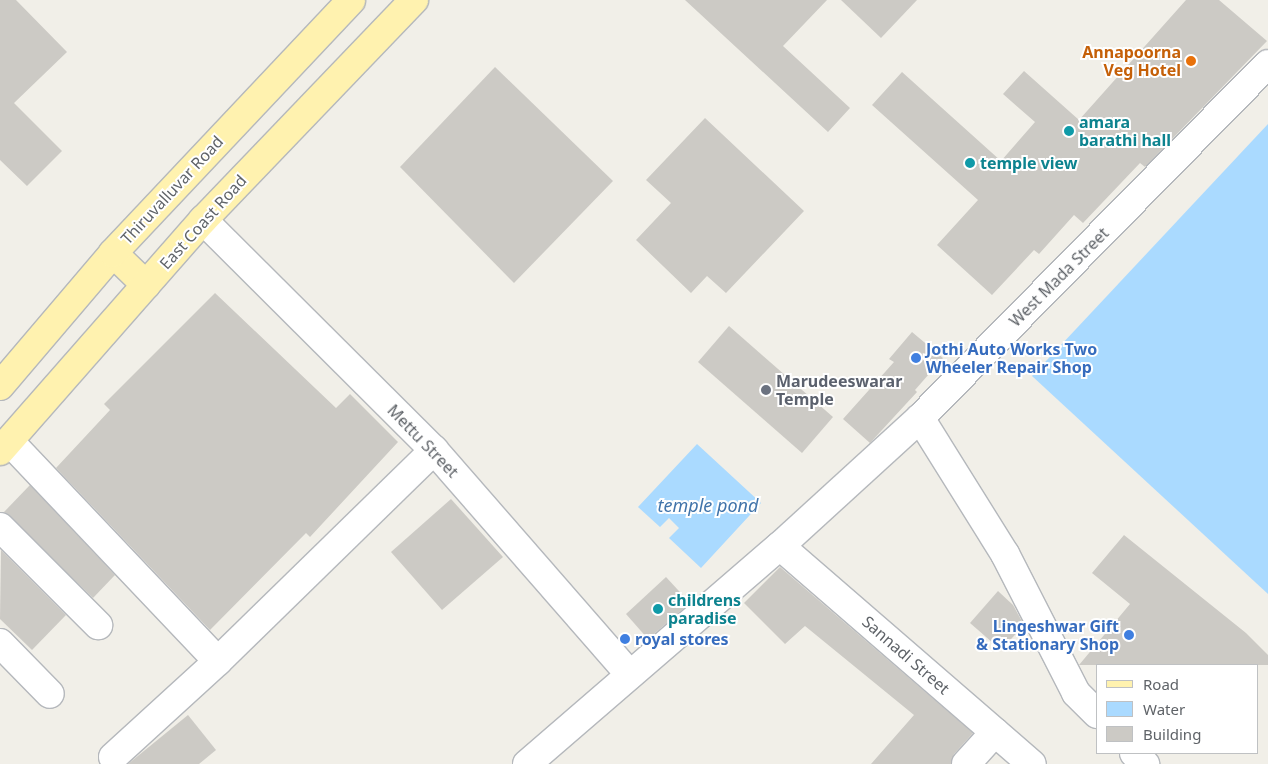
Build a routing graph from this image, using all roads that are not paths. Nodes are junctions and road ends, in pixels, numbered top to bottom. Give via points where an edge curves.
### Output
1 (351, 0) edge
2 (414, 0) edge
3 (1268, 64) edge
4 (203, 220) junction
5 (113, 253) junction
6 (146, 285) junction
7 (0, 386) edge
8 (920, 418) junction
9 (5, 446) edge
10 (434, 450) junction
11 (0, 527) edge
12 (780, 546) junction
13 (98, 625) dead end
14 (0, 643) edge
15 (218, 661) junction
16 (630, 675) junction
17 (50, 694) dead end
18 (1096, 713) edge
19 (995, 732) junction
20 (1135, 754) edge
21 (112, 757) dead end
22 (526, 764) edge
23 (966, 764) edge
24 (1032, 764) edge
25 (1144, 764) edge

1 - 5 main road, Thiruvalluvar Road
2 - 4 main road, East Coast Road
3 - 8 street, West Mada Street
4 - 6 main road, East Coast Road
4 - 10 street, Mettu Street
5 - 6 main road
5 - 7 main road, Thiruvalluvar Road
6 - 9 main road, East Coast Road
8 - 12 street, West Mada Street
8 - 18 street via 1004,554 1076,692
9 - 15 street
10 - 15 street
10 - 16 street, Mettu Street
11 - 13 street
12 - 16 street, West Mada Street
12 - 19 street, Sannadi Street
14 - 17 street
15 - 21 street
16 - 22 street, West Mada Street
19 - 23 street
19 - 24 street, Sannadi Street
20 - 25 street

